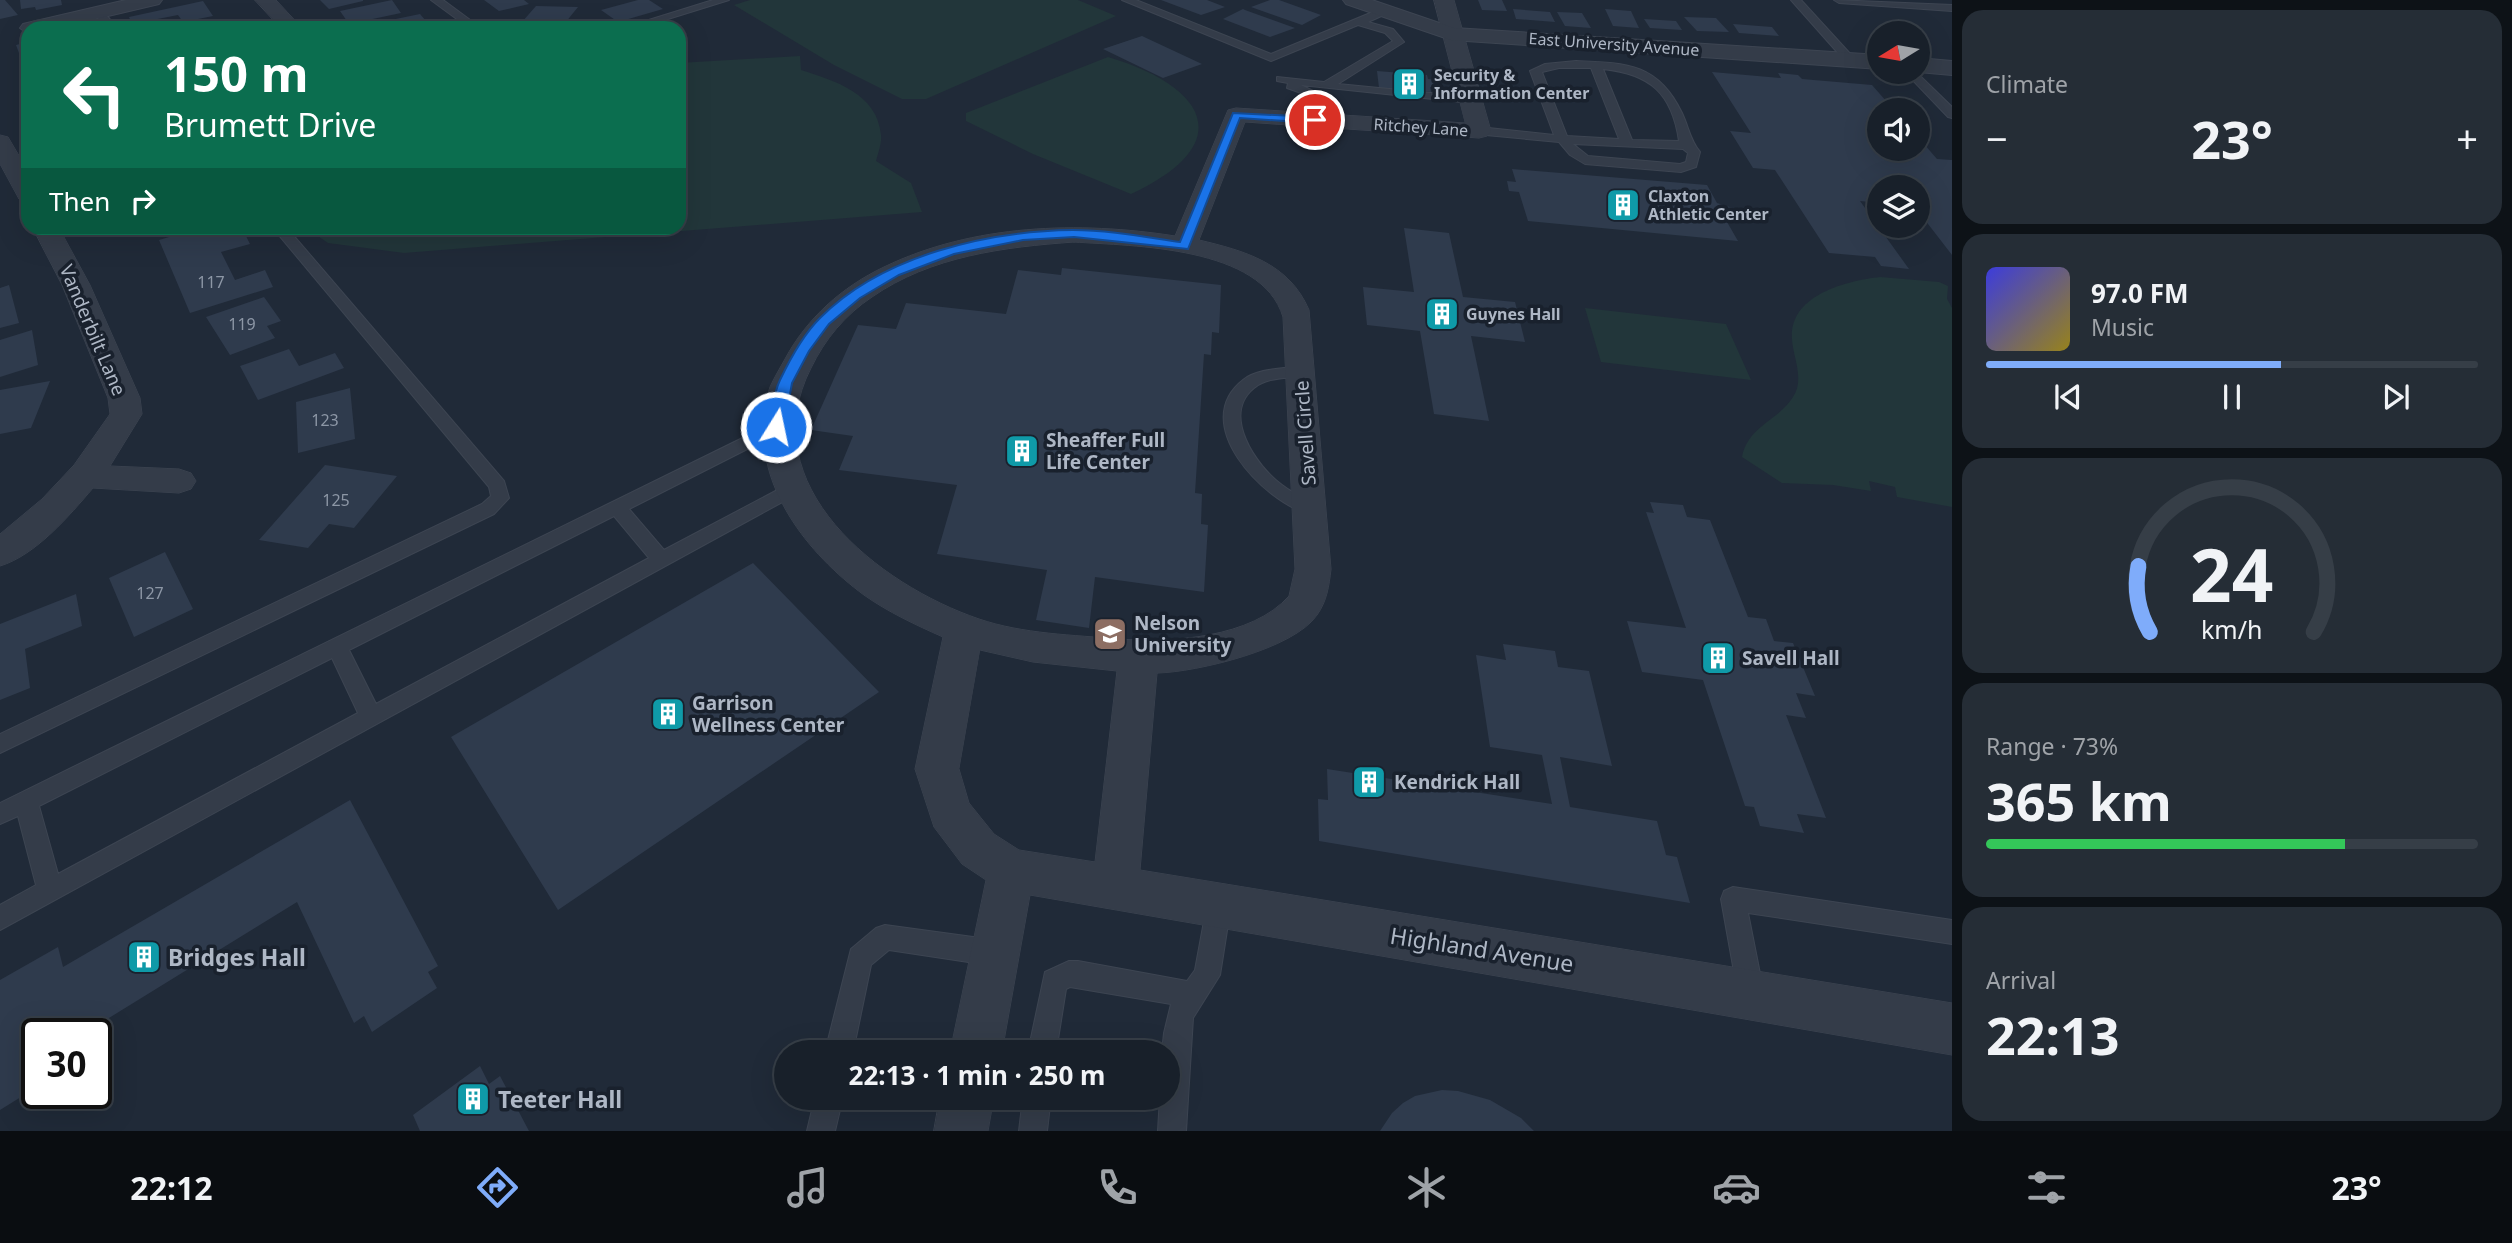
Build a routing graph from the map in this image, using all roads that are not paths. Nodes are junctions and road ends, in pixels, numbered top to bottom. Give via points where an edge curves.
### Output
1 (152, 0) edge
2 (265, 0) edge
3 (436, 0) edge
4 (724, 0) edge
5 (1127, 0) edge
6 (1353, 0) edge
7 (1444, 0) edge
8 (1796, 0) edge
9 (1839, 0) edge
10 (1952, 8) edge
11 (1384, 11) junction
12 (105, 20) edge
13 (285, 21) edge
14 (466, 21) edge
15 (652, 21) edge
16 (1358, 22) junction
17 (1451, 34) junction
18 (1271, 58) junction
19 (1850, 60) junction
20 (1867, 61) edge
21 (1596, 66) junction
22 (1930, 66) edge
23 (1952, 68) edge
24 (1281, 79) junction
25 (1922, 84) edge
26 (1325, 86) junction
27 (1471, 100) junction
28 (1952, 114) edge
29 (1315, 120) junction
30 (1479, 131) junction
31 (1561, 139) junction
32 (0, 142) edge
33 (1627, 144) junction
34 (1686, 145) junction
35 (21, 181) edge
36 (50, 235) edge
37 (286, 235) edge
38 (1184, 246) junction
39 (1301, 371) junction
40 (776, 427) junction
41 (85, 476) junction
42 (179, 481) dead end
43 (791, 490) junction
44 (617, 507) junction
45 (1309, 508) junction
46 (0, 553) edge
47 (661, 560) junction
48 (964, 630) junction
49 (337, 646) junction
50 (1139, 656) junction
51 (371, 717) junction
52 (0, 744) edge
53 (26, 802) junction
54 (0, 814) edge
55 (1011, 870) junction
56 (1115, 887) junction
57 (50, 891) junction
58 (1219, 905) junction
59 (0, 918) edge
60 (1952, 932) edge
61 (995, 953) junction
62 (1751, 994) junction
63 (1191, 995) junction
64 (1952, 1029) edge
65 (842, 1040) edge
66 (978, 1040) edge
67 (1044, 1040) edge
68 (826, 1110) edge
69 (965, 1110) edge
70 (1035, 1110) edge
71 (821, 1131) edge
72 (961, 1131) edge
73 (1033, 1131) edge
74 (1172, 1131) edge

1 - 12 street
2 - 13 street
3 - 14 lane
4 - 15 lane
5 - 18 lane
6 - 11 street, East University Avenue
7 - 17 street
8 - 19 lane
9 - 10 lane
11 - 16 lane
11 - 17 street, East University Avenue
16 - 18 lane
16 - 26 lane via 1389,31 1399,42
17 - 19 street, East University Avenue
17 - 27 street
18 - 24 lane via 1281,66
19 - 20 street, East University Avenue
21 - 31 lane via 1554,64 1536,71
21 - 33 lane
21 - 34 lane via 1650,77 1660,86 1685,133
22 - 23 street
24 - 26 lane
24 - 29 lane via 1309,92
25 - 28 lane
26 - 27 lane
27 - 30 street
29 - 30 street, Ritchey Lane
29 - 38 street, Ritchey Lane via 1236,115
30 - 31 lane
31 - 33 lane
31 - 34 lane via 1585,160 1681,168 1694,159
32 - 35 street
33 - 34 lane
36 - 41 street, Vanderbilt Lane via 124,398 126,414
37 - 52 lane via 498,485 500,498 488,509
38 - 39 street, Savell Circle via 1262,270 1279,284 1292,299 1297,317
38 - 40 street, Savell Circle via 1112,236 1023,237 940,254 895,273 824,321 785,383
39 - 45 street, Savell Circle
39 - 45 lane via 1250,383 1238,394 1234,429 1247,459 1262,477
40 - 43 street, Savell Circle via 779,458
40 - 44 lane
41 - 42 street
41 - 46 street, Vanderbilt Lane via 36,528
43 - 47 lane
43 - 48 street, Savell Circle via 824,537 863,572 915,609
44 - 47 lane
44 - 49 lane
45 - 50 street, Savell Circle via 1312,569 1306,604 1284,623 1224,648
47 - 51 lane
48 - 50 street, Savell Circle via 1039,649
48 - 55 street via 937,769 950,813 978,849
49 - 51 lane
49 - 53 lane
50 - 56 street
51 - 57 lane
53 - 54 lane
53 - 57 lane
55 - 56 street, Highland Avenue
55 - 61 street
56 - 58 street, Highland Avenue
57 - 59 lane
58 - 62 street, Highland Avenue
58 - 63 lane via 1207,975
60 - 62 lane via 1733,899
61 - 65 lane via 886,937 860,958
61 - 66 street
62 - 64 street, Highland Avenue
63 - 67 lane via 1078,974 1060,977 1054,981
63 - 74 lane via 1177,1032
68 - 71 lane
69 - 72 street
70 - 73 lane

